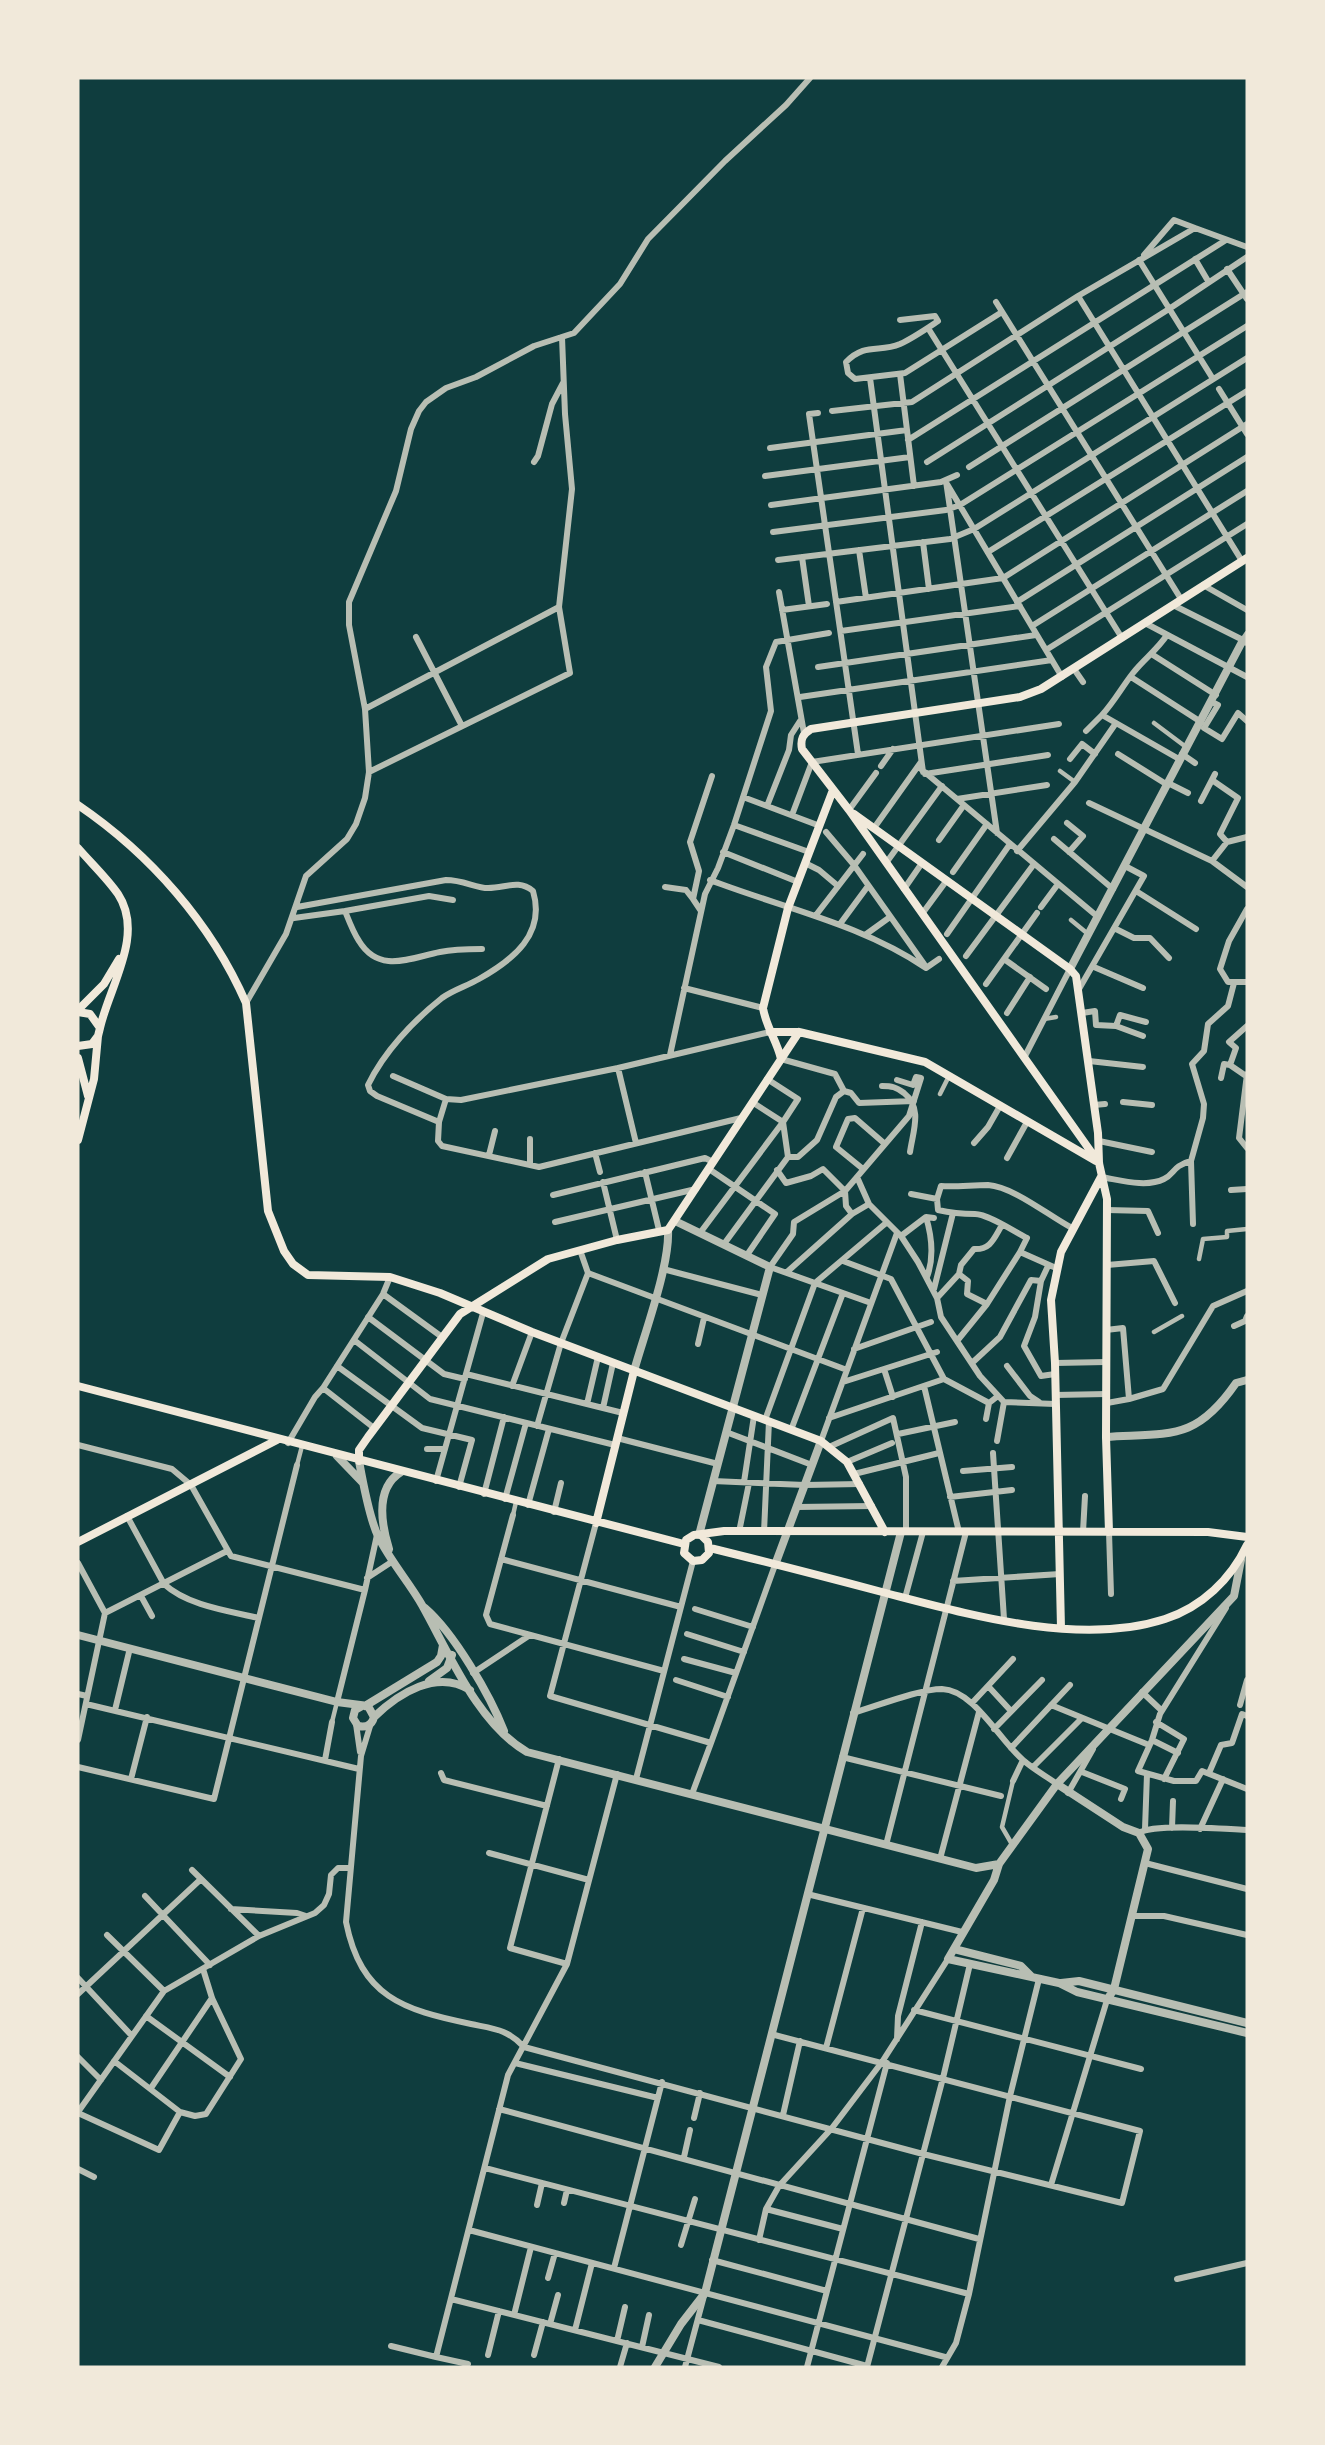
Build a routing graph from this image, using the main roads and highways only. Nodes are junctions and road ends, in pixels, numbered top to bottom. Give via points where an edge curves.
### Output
1 (1245, 563) edge
2 (833, 790) junction
3 (78, 805) edge
4 (849, 810) junction
5 (78, 848) edge
6 (124, 951) junction
7 (78, 1012) edge
8 (99, 1032) junction
9 (771, 1032) junction
10 (799, 1032) junction
11 (78, 1046) edge
12 (78, 1058) edge
13 (781, 1059) junction
14 (89, 1102) junction
15 (1098, 1137) junction
16 (1082, 1139) junction
17 (78, 1140) edge
18 (1099, 1162) junction
19 (1101, 1177) junction
20 (490, 1297) junction
21 (471, 1307) junction
22 (483, 1313) junction
23 (634, 1371) junction
24 (78, 1386) edge
25 (254, 1434) junction
26 (277, 1440) junction
27 (256, 1452) junction
28 (359, 1461) junction
29 (596, 1523) junction
30 (885, 1532) junction
31 (1059, 1532) junction
32 (1109, 1532) junction
33 (701, 1536) junction
34 (1247, 1537) edge
35 (78, 1542) edge
36 (684, 1544) junction
37 (1247, 1545) edge
38 (710, 1548) junction
39 (1060, 1628) junction

1 - 2 main road via 1203,585 1041,689 1020,697 811,729 800,741 802,749
2 - 4 main road
2 - 9 main road via 823,829 809,852 788,908 763,1008
3 - 21 main road via 132,847 190,910 223,955 246,1003 268,1211 293,1264 308,1275 390,1276
4 - 15 main road via 1070,969 1079,990 1078,1014 1089,1061
4 - 16 main road
5 - 6 main road via 124,906 128,927
6 - 7 main road via 104,984
6 - 8 main road
7 - 8 main road via 90,1014
8 - 11 main road via 92,1044
8 - 14 main road
9 - 10 main road
9 - 13 main road
10 - 13 main road
10 - 18 main road via 925,1062
12 - 14 main road
13 - 20 main road via 675,1221 663,1230 548,1259
14 - 17 main road
15 - 16 main road
15 - 18 main road
16 - 18 main road
18 - 19 main road
19 - 31 main road via 1052,1267
19 - 32 main road via 1107,1210
20 - 21 main road
20 - 22 main road
21 - 22 main road
21 - 28 main road via 459,1314 374,1428 359,1450
22 - 23 main road
23 - 29 main road
23 - 30 main road via 825,1444 847,1462
24 - 25 main road
25 - 26 main road
25 - 27 main road
26 - 27 main road
26 - 28 main road
27 - 35 main road
28 - 29 main road
29 - 36 main road
30 - 31 main road
30 - 33 main road via 723,1531
31 - 32 main road
31 - 39 main road
32 - 34 main road via 1208,1532
33 - 36 main road via 690,1537
33 - 38 main road
36 - 38 main road via 686,1556 693,1561 702,1560
37 - 39 main road via 1241,1560 1218,1587 1181,1612 1126,1627
38 - 39 main road via 946,1608

